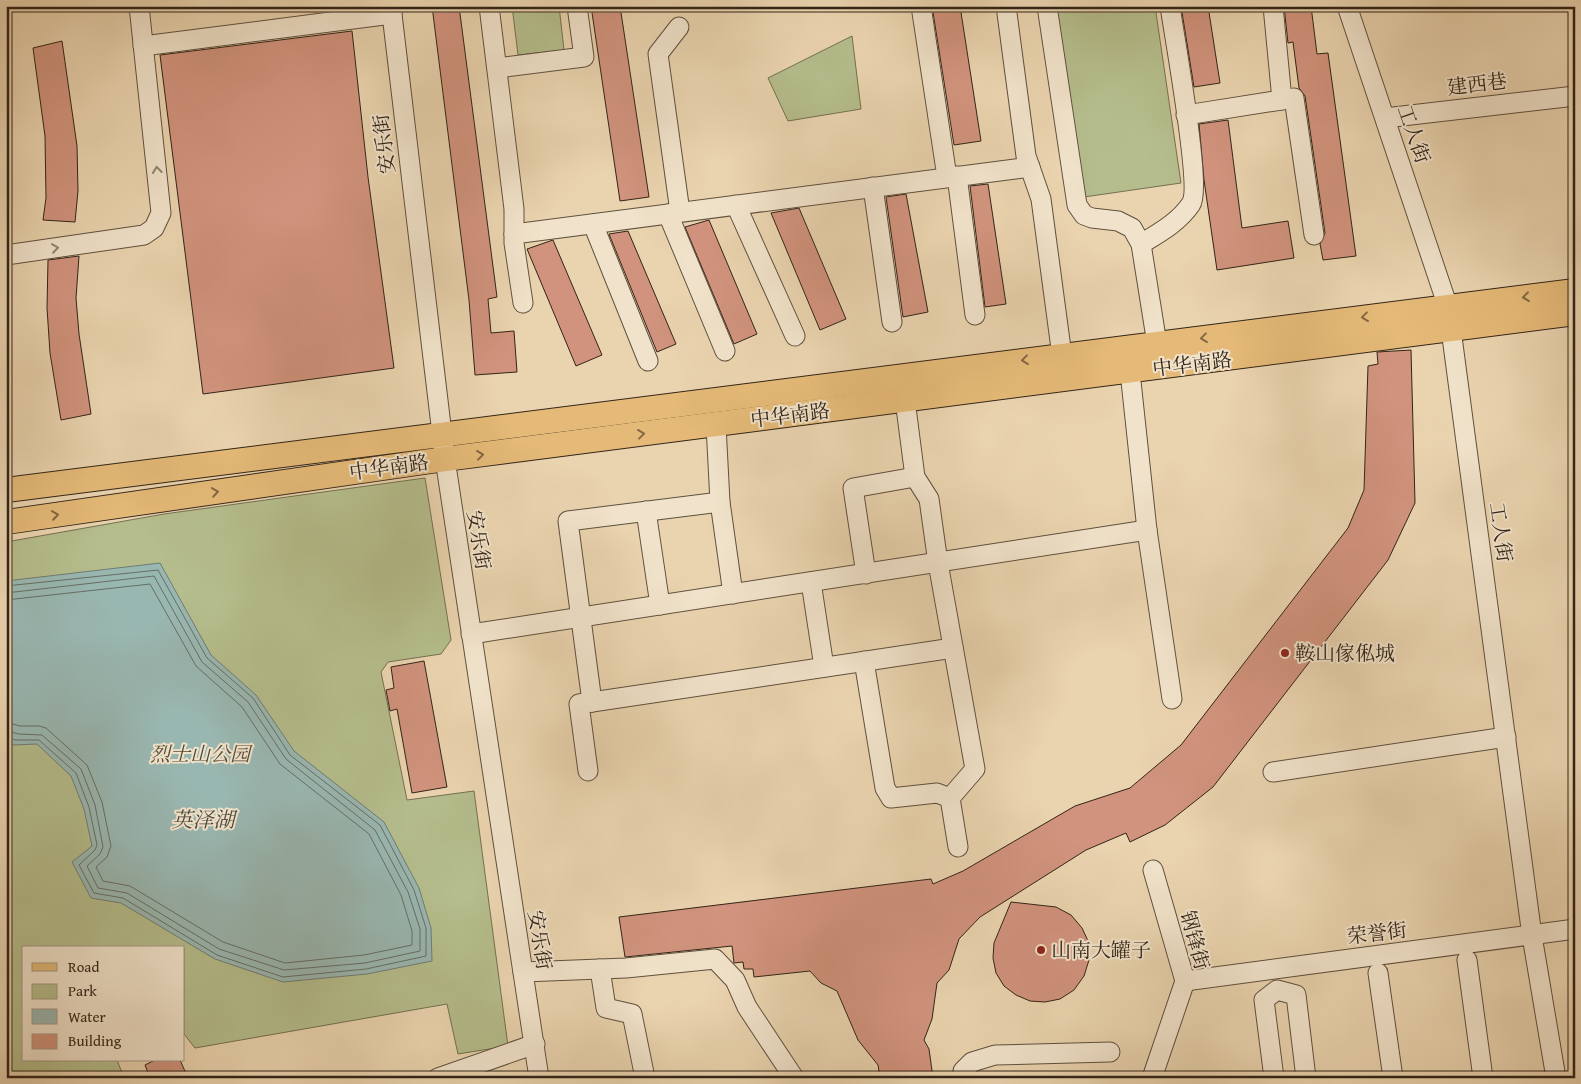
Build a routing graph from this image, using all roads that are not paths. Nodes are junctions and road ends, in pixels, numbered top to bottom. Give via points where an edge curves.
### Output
1 (139, 6) edge
2 (489, 6) edge
3 (577, 6) edge
4 (921, 6) edge
5 (1006, 6) edge
6 (1047, 6) edge
7 (1170, 6) edge
8 (1272, 6) edge
9 (1347, 6) edge
10 (391, 10) edge
11 (679, 27) dead end
12 (143, 46) junction
13 (497, 68) junction
14 (1575, 96) edge
15 (1282, 100) junction
16 (1186, 115) junction
17 (1385, 118) junction
18 (1030, 167) junction
19 (952, 177) junction
20 (873, 187) junction
21 (736, 205) junction
22 (674, 213) junction
23 (593, 224) junction
24 (514, 234) junction
25 (1314, 235) dead end
26 (1141, 244) junction
27 (6, 255) edge
28 (1575, 291) edge
29 (524, 303) dead end
30 (1448, 306) junction
31 (1575, 313) edge
32 (975, 315) dead end
33 (892, 322) dead end
34 (1452, 330) junction
35 (795, 336) dead end
36 (1157, 344) junction
37 (725, 351) dead end
38 (1062, 356) junction
39 (648, 361) dead end
40 (1130, 372) junction
41 (904, 400) junction
42 (716, 424) junction
43 (441, 434) junction
44 (444, 459) junction
45 (915, 477) junction
46 (6, 490) edge
47 (720, 502) junction
48 (646, 511) junction
49 (6, 522) edge
50 (1147, 530) junction
51 (938, 563) junction
52 (866, 574) junction
53 (811, 582) junction
54 (733, 594) junction
55 (660, 605) junction
56 (582, 617) junction
57 (471, 634) junction
58 (953, 648) junction
59 (864, 661) junction
60 (824, 667) junction
61 (1172, 699) dead end
62 (592, 702) junction
63 (1506, 737) junction
64 (588, 771) dead end
65 (1273, 772) dead end
66 (950, 798) junction
67 (958, 847) dead end
68 (1153, 870) dead end
69 (1575, 929) edge
70 (1532, 936) junction
71 (1467, 960) dead end
72 (600, 969) junction
73 (523, 972) junction
74 (1378, 973) dead end
75 (1185, 981) junction
76 (535, 1044) junction
77 (1110, 1052) dead end
78 (438, 1078) edge
79 (539, 1078) edge
80 (645, 1078) edge
81 (794, 1078) edge
82 (964, 1078) edge
83 (1152, 1078) edge
84 (1274, 1078) edge
85 (1306, 1078) edge
86 (1393, 1078) edge
87 (1483, 1078) edge
88 (1556, 1078) edge

1 - 12 street
2 - 13 street
3 - 13 street via 584,57
4 - 19 street
5 - 18 street
6 - 26 street via 1077,205 1084,215 1118,221 1132,228
7 - 16 street
8 - 15 street
9 - 17 street, 工人街
10 - 12 street
10 - 43 street, 安乐街
11 - 22 street via 658,54
27 -> 12 street via 144,235 154,228 161,213
13 - 24 street via 514,209
14 - 17 street, 建西巷
15 - 16 street
15 - 25 street via 1294,98
16 - 26 street via 1195,174 1192,202 1175,222
17 - 30 street, 工人街
18 - 19 street
18 - 38 street via 1040,199
19 - 20 street
19 - 32 street
20 - 21 street
20 - 33 street
21 - 22 street
21 - 35 street
22 - 23 street
22 - 37 street
23 - 24 street
23 - 39 street
24 - 29 street
26 - 36 street
28 -> 30 main road, 中华南路
30 - 34 street, 工人街
30 -> 36 main road, 中华南路
31 - 34 main road, 中华南路
34 - 40 main road, 中华南路
34 - 63 street, 工人街
36 - 38 main road, 中华南路
38 -> 43 main road, 中华南路
40 - 41 main road, 中华南路
40 - 50 street
41 - 42 main road, 中华南路
41 - 45 street
44 -> 42 main road, 中华南路
42 - 47 street
43 - 44 street, 安乐街
43 - 46 main road, 中华南路
49 -> 44 main road, 中华南路
44 - 57 street, 安乐街
45 - 51 street via 929,499
45 - 52 street via 853,488
47 - 48 street
47 - 54 street
48 - 55 street
48 - 56 street via 568,521
50 - 51 street
50 - 61 street
51 - 52 street
51 - 58 street
52 - 53 street
53 - 54 street
53 - 60 street
54 - 55 street
55 - 56 street
56 - 57 street
56 - 62 street
57 - 73 street, 安乐街
58 - 59 street
58 - 66 street via 975,769
59 - 60 street
59 - 66 street via 885,788 891,798 937,793
60 - 62 street
62 - 64 street via 579,704
63 - 65 street
63 - 70 street, 工人街
66 - 67 street
68 - 75 street, 钢锋街
69 - 70 street, 荣誉街
70 - 75 street, 荣誉街
70 - 88 street, 工人街
71 - 87 street
72 - 73 street
72 - 80 street via 606,1008 632,1014
72 - 81 street via 715,960 735,980 747,1006
73 - 76 street, 安乐街
74 - 86 street
75 - 83 street, 钢锋街
76 - 78 street
76 - 79 street, 安乐街
77 - 82 street via 995,1055 972,1062 963,1071
84 - 85 street via 1264,1000 1278,990 1296,995

